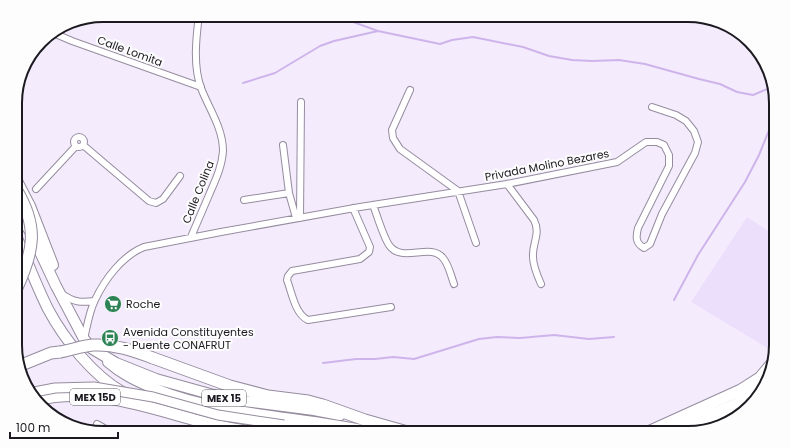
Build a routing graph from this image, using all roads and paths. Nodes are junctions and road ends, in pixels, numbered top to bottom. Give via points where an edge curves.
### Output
1 (198, 22) edge
2 (60, 35) edge
3 (201, 87) junction
4 (410, 90) dead end
5 (301, 102) dead end
6 (652, 107) dead end
7 (83, 145) junction
8 (283, 145) dead end
9 (76, 146) junction
10 (180, 176) dead end
11 (506, 184) junction
12 (36, 189) dead end
13 (22, 190) edge
14 (458, 191) junction
15 (289, 193) junction
16 (244, 200) dead end
17 (22, 202) edge
18 (373, 204) junction
19 (353, 208) junction
20 (22, 218) edge
21 (298, 218) junction
22 (190, 237) junction
23 (476, 244) dead end
24 (22, 249) edge
25 (22, 277) edge
26 (454, 284) dead end
27 (541, 284) dead end
28 (58, 289) junction
29 (94, 301) junction
30 (391, 307) dead end
31 (84, 339) junction
32 (91, 348) junction
33 (25, 364) edge
34 (760, 382) edge
35 (37, 391) edge
36 (752, 394) edge
37 (43, 399) edge
38 (154, 408) junction
39 (735, 410) edge
40 (365, 420) junction
41 (708, 423) edge
42 (97, 424) dead end
43 (100, 426) edge
44 (222, 426) edge
45 (311, 426) edge
46 (348, 426) edge
47 (386, 426) edge
48 (661, 426) edge
49 (685, 426) edge

1 - 3 street, Calle Colina via 196,56
2 - 3 street, Calle Lomita
3 - 22 street, Calle Colina via 216,120 223,152 221,166
4 - 14 street via 392,130 393,138 400,149
5 - 21 street
6 - 11 street, Privada Molino Bezares via 686,121 698,142 650,244 644,248 639,245 636,236 669,166 669,155 664,145 646,142 617,162
7 - 9 street
7 - 9 street via 84,139 79,136 74,139
7 - 10 street via 149,201 156,203 163,199
8 - 15 street
9 - 12 street
11 - 14 street, Privada Molino Bezares
11 - 27 street via 538,226 532,256
13 - 28 main road via 45,243
14 - 18 street, Privada Molino Bezares
14 - 23 street
15 - 16 street
15 - 21 street
17 - 25 highway, bridge via 31,223 32,238 31,251
18 - 19 street, Privada Molino Bezares
18 - 26 street via 389,245 402,253 437,253 443,258
19 - 21 street, Privada Molino Bezares
19 - 30 street via 370,247 369,252 360,259 292,271 287,280 300,313 308,320
20 - 28 main road, MEX 15
21 - 22 street, Privada Molino Bezares
22 - 29 street, Privada Molino Bezares via 137,250 113,271
24 - 38 main road, MEX 15 via 49,310 79,354 96,372 123,393
28 - 29 street via 70,299 80,302
28 - 31 main road, MEX 15
29 - 31 street, Privada Molino Bezares
31 - 32 main road, MEX 15
32 - 40 main road, MEX 15 via 116,363 156,379 228,399 314,410
32 - 46 main road via 119,372 171,395 215,406
33 - 40 highway, bridge via 51,353 93,345 115,346 230,386 268,396 308,401
34 - 48 highway
35 - 45 main road, bridge via 55,388 94,388 153,397 218,415 284,425
36 - 49 main road
37 - 38 highway, MEX 15D via 77,395 120,400
38 - 44 highway, MEX 15
39 - 41 main road
40 - 47 highway, MEX 15
42 - 43 street

